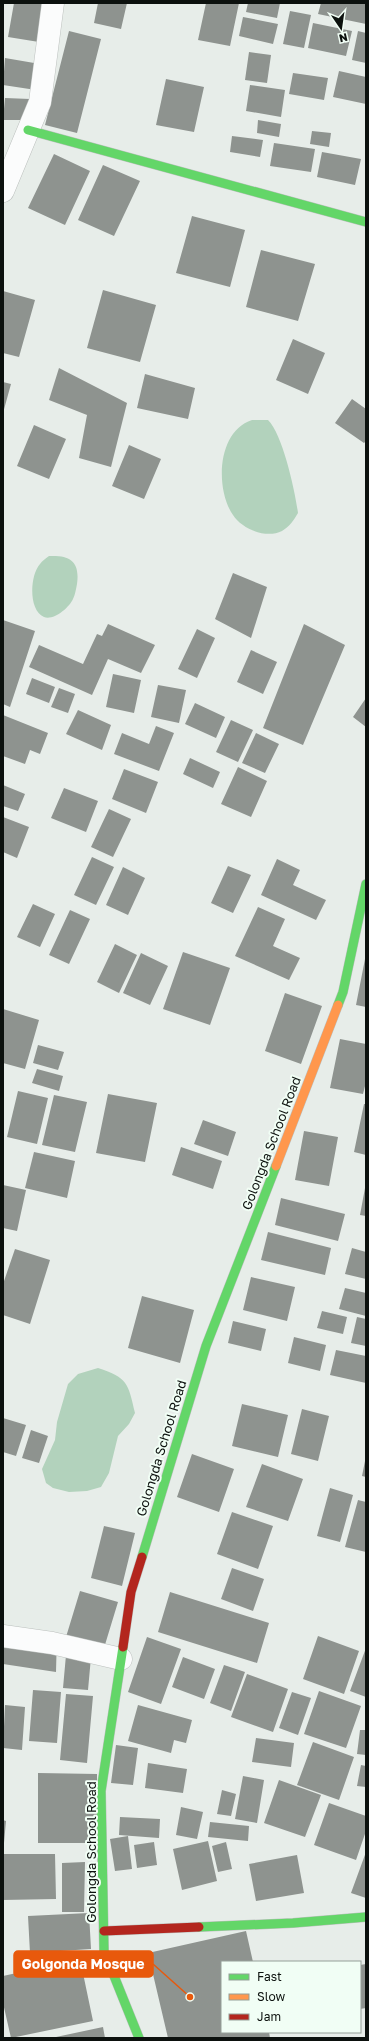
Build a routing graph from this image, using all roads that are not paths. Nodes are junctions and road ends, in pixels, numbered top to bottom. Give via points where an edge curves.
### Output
1 (53, 3) edge
2 (28, 130) junction
3 (3, 191) edge
4 (366, 222) edge
5 (366, 884) edge
6 (3, 1636) edge
7 (121, 1659) junction
8 (366, 1916) edge
9 (104, 1931) junction
10 (138, 2038) edge

1 - 2 street via 40,102
2 - 3 street
2 - 4 street
5 - 7 street, Golongda School Road via 343,992 206,1346 131,1592
6 - 7 street via 52,1643
7 - 9 street, Golongda School Road via 101,1790
8 - 9 street
9 - 10 street, Golongda School Road via 104,1951

